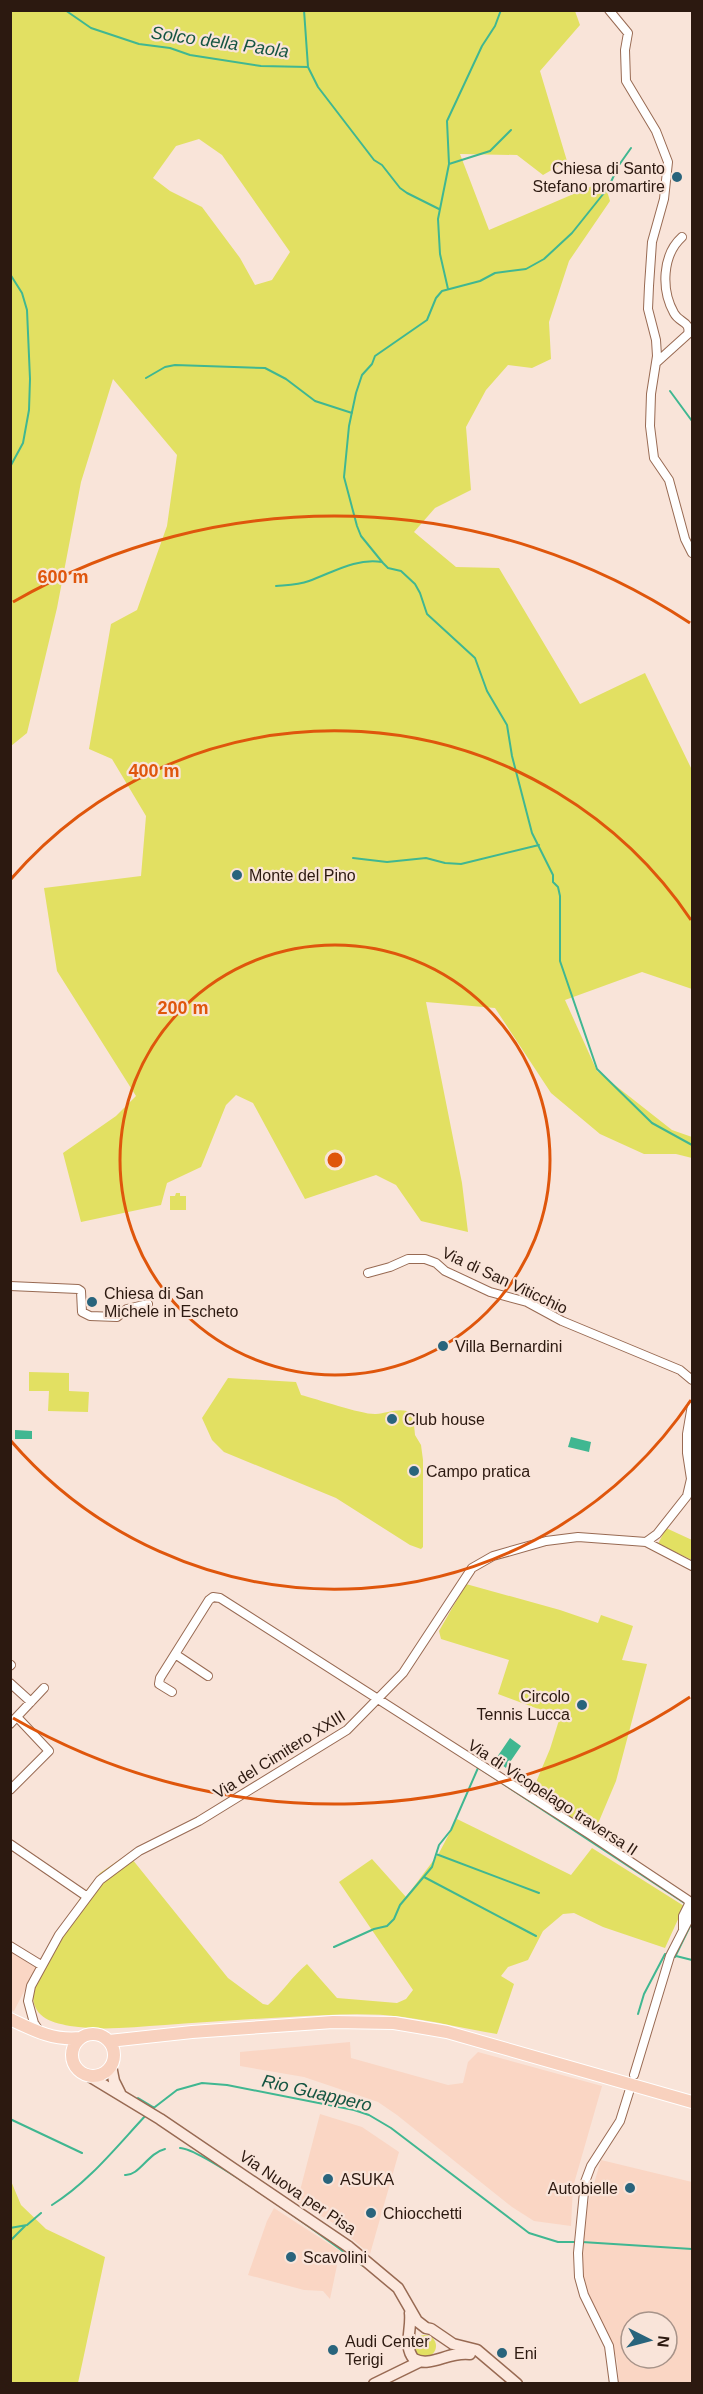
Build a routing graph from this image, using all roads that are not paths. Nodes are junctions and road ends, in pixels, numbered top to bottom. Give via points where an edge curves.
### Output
1 (609, 10) edge
2 (682, 237) dead end
3 (657, 362) junction
4 (693, 553) edge
5 (368, 1273) dead end
6 (10, 1286) edge
7 (148, 1304) dead end
8 (693, 1380) edge
9 (693, 1405) edge
10 (646, 1542) junction
11 (693, 1566) edge
12 (175, 1654) junction
13 (208, 1676) dead end
14 (10, 1683) edge
15 (44, 1688) dead end
16 (172, 1692) dead end
17 (378, 1701) junction
18 (31, 1702) junction
19 (17, 1717) junction
20 (10, 1724) edge
21 (10, 1790) edge
22 (10, 1844) edge
23 (87, 1896) junction
24 (693, 1913) edge
25 (683, 1929) junction
26 (10, 1946) edge
27 (41, 1965) junction
28 (10, 2019) edge
29 (45, 2035) junction
30 (80, 2038) junction
31 (144, 2038) junction
32 (109, 2041) junction
33 (72, 2059) junction
34 (112, 2063) junction
35 (634, 2075) dead end
36 (89, 2076) junction
37 (630, 2089) dead end
38 (123, 2095) junction
39 (693, 2102) edge
40 (409, 2307) junction
41 (426, 2328) junction
42 (440, 2337) junction
43 (408, 2344) junction
44 (437, 2358) junction
45 (420, 2362) junction
46 (490, 2362) junction
47 (384, 2377) junction
48 (374, 2384) edge
49 (517, 2384) edge
50 (614, 2384) edge

1 - 3 street via 628,33 626,81 656,131 668,162 664,199 652,242 648,286
2 - 3 street via 669,254 665,280 673,311 688,324 688,334
3 - 4 street via 650,407 654,458 669,480 685,539
5 - 8 street, Via di San Viticchio via 408,1259 425,1259 490,1292 527,1302 562,1321 680,1370
6 - 7 street via 78,1289 82,1312 90,1316 117,1317 127,1309
9 - 10 street via 687,1434 691,1479 687,1496
10 - 11 street
10 - 17 street, Via del Cimitero XXIII via 578,1537 510,1550 482,1561 465,1576 403,1673
12 - 13 street
12 - 16 street via 159,1682
12 - 17 street via 209,1600 220,1598
14 - 18 street
15 - 18 street
17 - 23 street, Via del Cimitero XXIII via 347,1730 199,1821 132,1856 100,1880
17 - 25 street, Via di Vicopelago traversa II via 688,1900
18 - 19 street
19 - 20 street
19 - 21 street via 49,1751
22 - 23 street
23 - 27 street, Via del Cimitero XXIII
24 - 25 street
25 - 35 street via 670,1956
26 - 27 street
27 - 29 street, Via del Cimitero XXIII via 28,2001 34,2023
28 - 29 main road
29 - 30 main road
29 - 33 main road
30 - 32 main road via 93,2034
30 - 33 main road
31 - 32 main road
31 - 34 main road via 127,2046
31 - 39 main road via 333,2022 394,2022 456,2034
32 - 34 main road
33 - 36 main road via 78,2070
34 - 36 main road via 99,2075
34 - 38 main road via 117,2089
36 - 38 main road
37 - 50 street via 620,2121 585,2182 578,2253 579,2277 609,2346
38 - 40 main road, Via Nuova per Pisa via 349,2247 391,2282
40 - 41 main road, Via Nuova per Pisa
40 - 43 main road
41 - 42 main road
41 - 43 main road via 415,2331
42 - 44 main road via 443,2346
42 - 46 main road via 477,2350
43 - 45 main road via 411,2356
43 - 47 main road via 400,2362
44 - 45 main road
44 - 46 main road via 462,2353
45 - 47 main road
46 - 49 main road
47 - 48 main road

